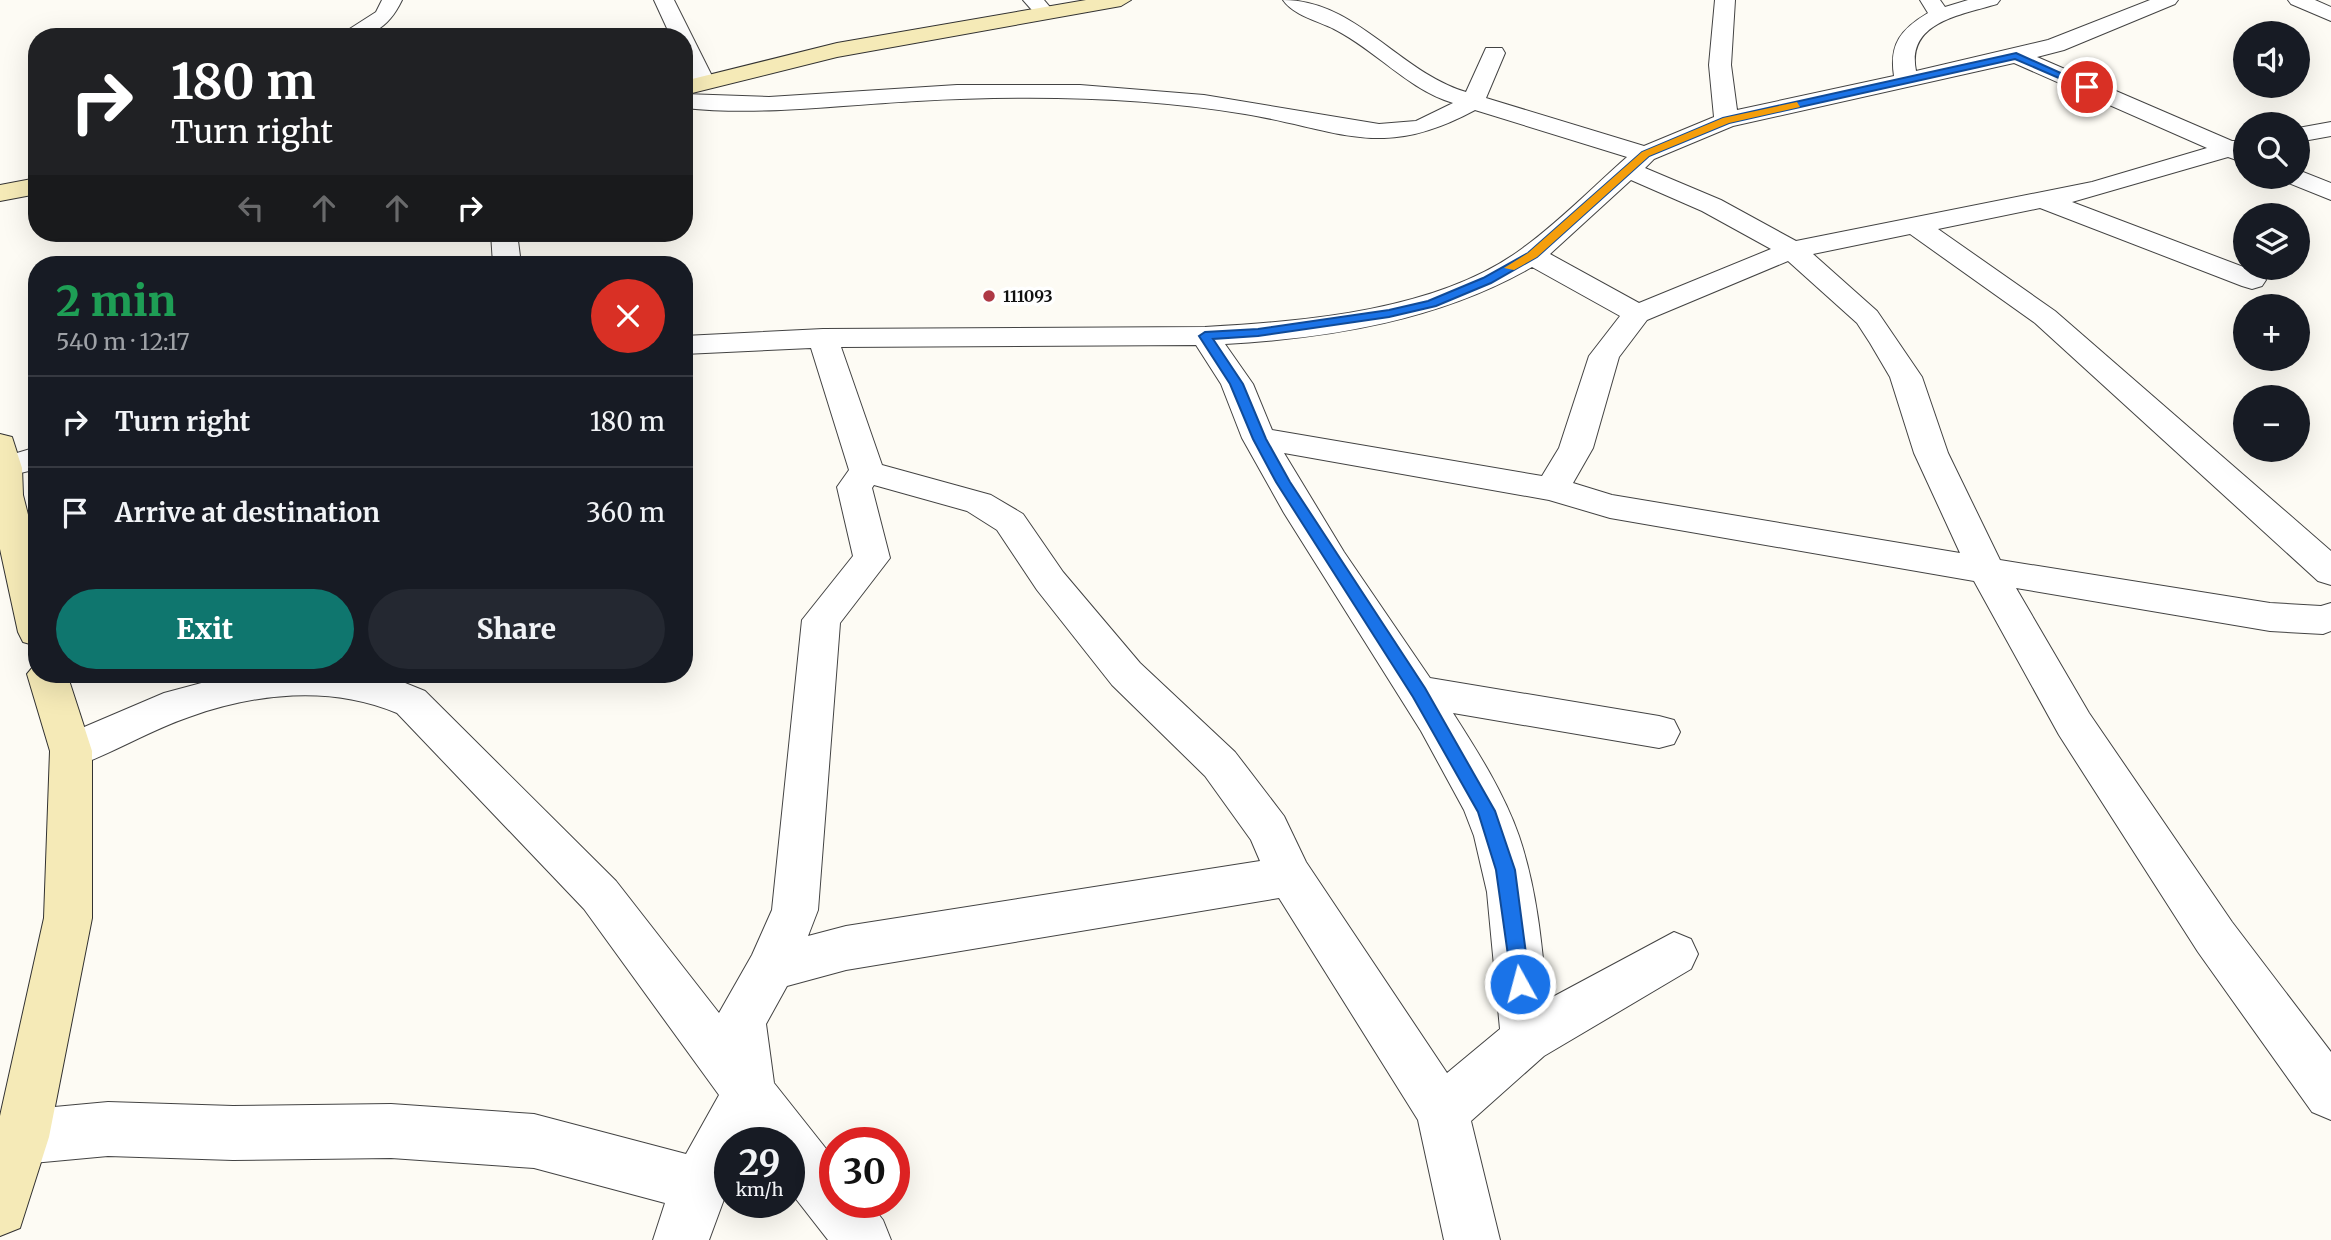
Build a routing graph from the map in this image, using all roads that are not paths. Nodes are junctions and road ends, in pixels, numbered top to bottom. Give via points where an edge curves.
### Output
1 (392, 0) edge
2 (664, 0) edge
3 (1121, 0) edge
4 (1293, 0) edge
5 (1724, 0) edge
6 (1990, 0) edge
7 (2168, 0) edge
8 (2298, 0) edge
9 (1039, 7) edge
10 (1935, 7) edge
11 (2331, 15) edge
12 (363, 28) edge
13 (678, 28) edge
14 (1494, 52) dead end
15 (2016, 56) junction
16 (1906, 80) junction
17 (694, 85) edge
18 (693, 102) edge
19 (1473, 102) junction
20 (1726, 120) junction
21 (2331, 130) edge
22 (2310, 133) edge
23 (2233, 147) edge
24 (2233, 152) edge
25 (1636, 162) junction
26 (2310, 183) edge
27 (28, 188) edge
28 (2331, 192) edge
29 (0, 193) edge
30 (2040, 199) junction
31 (1916, 226) junction
32 (1792, 250) junction
33 (1532, 255) junction
34 (2233, 272) edge
35 (1637, 314) junction
36 (1205, 336) junction
37 (823, 338) junction
38 (693, 345) edge
39 (1259, 439) junction
40 (10, 459) edge
41 (867, 472) junction
42 (1552, 489) junction
43 (1986, 569) junction
44 (2331, 572) edge
45 (28, 592) edge
46 (2331, 617) edge
47 (50, 683) edge
48 (273, 683) edge
49 (385, 683) edge
50 (1419, 692) junction
51 (1659, 732) dead end
52 (71, 751) junction
53 (1290, 876) junction
54 (1674, 954) dead end
55 (771, 968) junction
56 (1526, 1039) junction
57 (749, 1094) junction
58 (2331, 1094) edge
59 (1442, 1111) junction
60 (775, 1127) edge
61 (22, 1138) junction
62 (805, 1166) edge
63 (699, 1185) junction
64 (0, 1208) edge
65 (681, 1240) edge
66 (863, 1240) edge
67 (1472, 1240) edge

1 - 12 street via 384,16
2 - 13 street
3 - 9 street
4 - 19 street via 1368,40 1421,82
5 - 20 street via 1720,65
6 - 10 street
7 - 15 street via 2056,45
8 - 11 street
9 - 17 street
10 - 16 street via 1903,43 1900,55
14 - 19 street
15 - 16 street
15 - 23 street
16 - 20 street
18 - 19 street via 734,104 1034,92 1243,107 1391,132 1421,127
19 - 25 street
20 - 25 street
21 - 22 street
24 - 30 street via 2097,189
25 - 32 street
25 - 33 street
26 - 28 street
27 - 29 street
30 - 31 street
30 - 34 street
31 - 32 street
31 - 44 street via 2045,317
32 - 35 street
32 - 43 street via 1867,317 1885,342 1906,377 1931,453
33 - 35 street
33 - 36 street via 1487,281 1432,303 1353,320
35 - 42 street via 1604,356 1576,449
36 - 37 street
36 - 39 street via 1237,384
37 - 38 street
37 - 41 street
39 - 42 street
39 - 50 street
40 - 45 street via 6,495
41 - 53 street via 979,503 1010,522 1050,581 1126,674 1220,764 1268,829
41 - 55 street via 854,487 872,558 821,620 795,911
42 - 43 street via 1610,506
43 - 46 street via 2270,617
43 - 58 street via 2074,724 2215,937
47 - 52 street
48 - 52 street via 178,705
49 - 57 street via 411,702 600,895
50 - 51 street
50 - 56 street via 1486,811 1502,858
52 - 61 street via 68,918
53 - 55 street via 846,948
53 - 59 street
54 - 56 street
55 - 57 street via 741,1021
56 - 59 street
57 - 60 street
57 - 63 street
59 - 67 street
61 - 63 street via 108,1129 404,1132 534,1141
61 - 64 street
62 - 66 street
63 - 65 street

